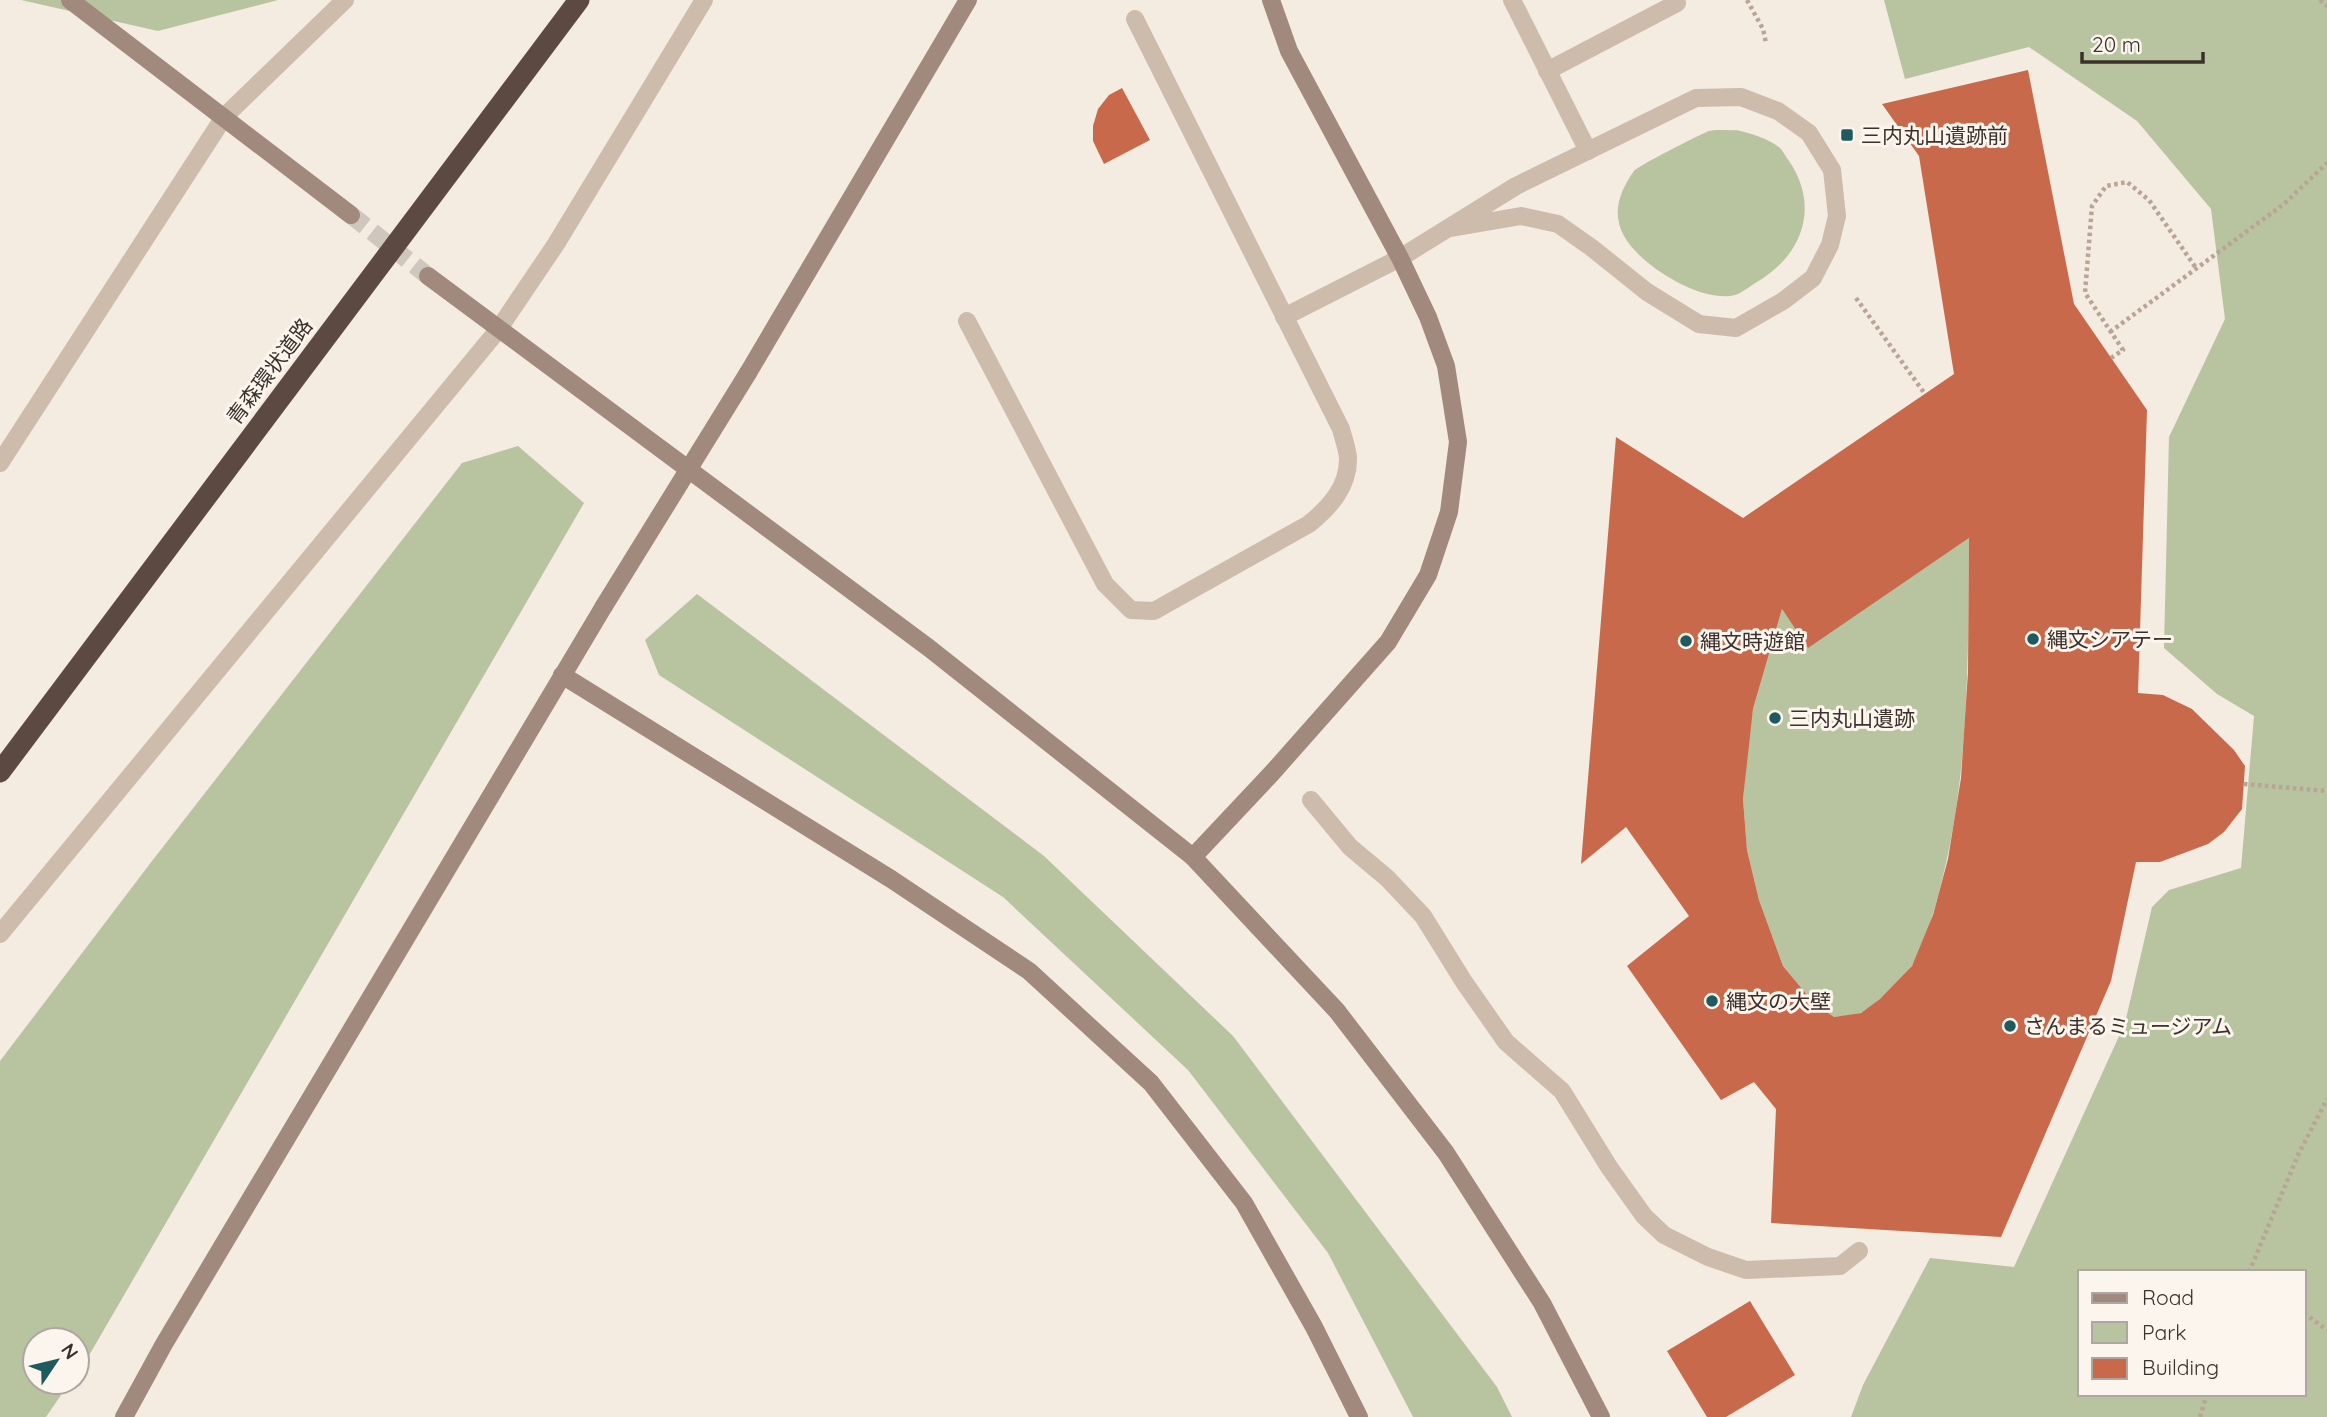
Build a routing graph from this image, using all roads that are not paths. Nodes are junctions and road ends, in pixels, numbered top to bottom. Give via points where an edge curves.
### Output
1 (70, 0) edge
2 (345, 0) edge
3 (579, 0) edge
4 (704, 0) edge
5 (968, 0) edge
6 (1271, 0) edge
7 (1511, 0) edge
8 (1676, 0) edge
9 (1135, 19) dead end
10 (1547, 71) junction
11 (224, 117) junction
12 (1588, 151) junction
13 (351, 215) tunnel mouth
14 (1451, 228) junction
15 (1400, 258) junction
16 (428, 276) tunnel mouth
17 (1284, 317) junction
18 (967, 321) dead end
19 (498, 330) junction
20 (0, 463) edge
21 (562, 675) junction
22 (0, 772) edge
23 (1311, 800) dead end
24 (1193, 857) junction
25 (0, 934) edge
26 (1859, 1251) dead end
27 (124, 1417) edge
28 (1359, 1417) edge
29 (1601, 1417) edge

1 - 11 street
2 - 11 street
3 - 22 highway, 青森環状道路
4 - 19 street via 556,244
5 - 21 street, bridge via 748,373
6 - 15 street via 1289,51
7 - 10 street
8 - 10 street via 1677,4
9 - 17 street
10 - 12 street
11 - 13 street
11 - 20 street
12 - 14 street via 1516,186
12 - 14 street via 1696,98 1741,97 1778,111 1809,133 1832,170 1837,216 1830,245 1813,278 1783,302 1735,328 1699,324 1647,292 1558,224 1521,216
14 - 15 street
15 - 17 street
15 - 24 street via 1446,366 1458,442 1449,512 1428,575 1388,642
16 - 19 street
17 - 18 street via 1341,429 1348,457 1342,486 1330,507 1309,524 1154,611 1131,610 1105,584
19 - 24 street via 929,648
19 - 25 street
21 - 27 street
21 - 28 street via 891,879 1029,971 1151,1083 1244,1203
23 - 26 street via 1350,847 1423,916 1506,1042 1562,1091 1609,1167 1644,1216 1664,1235 1746,1270 1840,1266
24 - 29 street via 1337,1011 1446,1153 1542,1303

